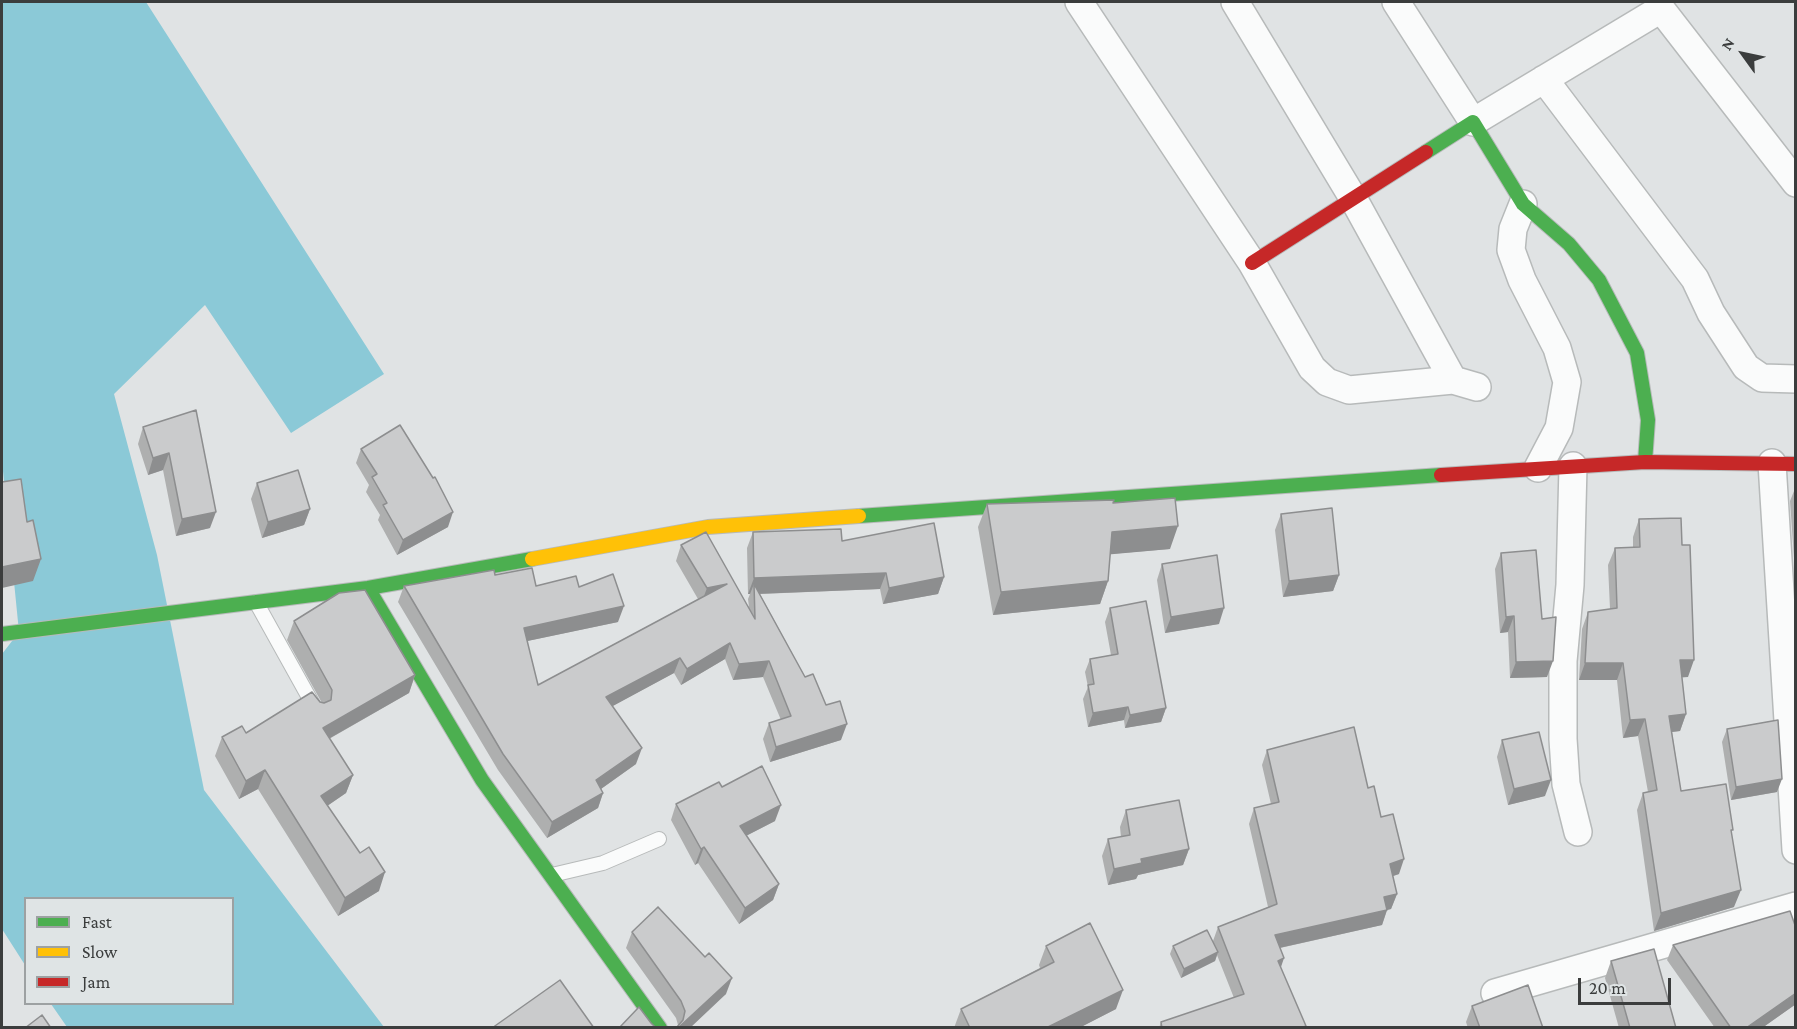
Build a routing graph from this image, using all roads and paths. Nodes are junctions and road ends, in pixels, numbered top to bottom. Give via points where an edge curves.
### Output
1 (1079, 2) edge
2 (1235, 2) edge
3 (1396, 2) edge
4 (1659, 5) edge
5 (1544, 80) junction
6 (1473, 122) junction
7 (1796, 183) edge
8 (1353, 198) junction
9 (1523, 204) junction
10 (1252, 263) junction
11 (1796, 379) edge
12 (1645, 462) junction
13 (1784, 463) edge
14 (1573, 466) junction
15 (1538, 468) junction
16 (368, 588) junction
17 (256, 602) junction
18 (2, 634) edge
19 (317, 713) edge
20 (1578, 832) dead end
21 (659, 839) dead end
22 (1796, 850) edge
23 (549, 876) junction
24 (1796, 906) edge
25 (1495, 993) dead end
26 (660, 1028) edge

1 - 10 street
2 - 8 street
3 - 6 street
4 - 5 street
4 - 7 street
5 - 6 street
5 - 11 street via 1695,279 1746,367 1762,378
6 - 8 street
6 - 9 street
8 - 10 street
8 - 10 street via 1465,383 1349,390 1327,382 1312,368
9 - 12 street via 1569,244 1599,280 1637,353 1648,420
9 - 15 street via 1513,228 1511,250 1557,348 1567,382 1559,428
12 - 13 street
12 - 14 street
13 - 22 street
14 - 15 street
14 - 20 street via 1563,739 1566,784
15 - 16 street via 708,527
16 - 17 street
16 - 23 street via 482,780
17 - 18 street
17 - 19 lane
21 - 23 lane via 603,863
23 - 26 street
24 - 25 street

